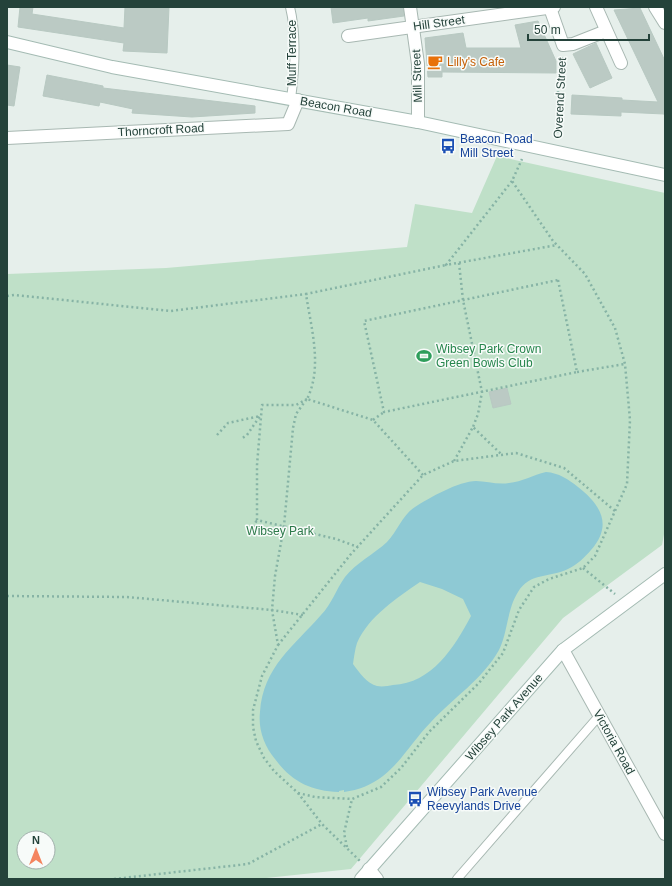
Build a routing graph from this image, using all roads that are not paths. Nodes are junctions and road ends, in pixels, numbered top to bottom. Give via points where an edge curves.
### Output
1 (290, 7) edge
2 (410, 7) edge
3 (554, 7) edge
4 (596, 7) edge
5 (655, 7) edge
6 (550, 8) edge
7 (665, 23) edge
8 (413, 27) junction
9 (606, 31) junction
10 (348, 36) dead end
11 (7, 42) edge
12 (621, 63) dead end
13 (294, 100) junction
14 (418, 122) junction
15 (7, 138) edge
16 (665, 175) edge
17 (665, 574) edge
18 (563, 650) junction
19 (599, 716) junction
20 (665, 834) edge
21 (369, 869) junction
22 (361, 879) edge
23 (377, 879) edge
24 (457, 879) edge

1 - 13 lane, Muff Terrace via 293,22
2 - 8 street, Mill Street
3 - 6 street, Hill Street
4 - 9 street
5 - 7 street
6 - 8 street, Hill Street
6 - 9 street, Overend Street via 563,45 573,44
8 - 10 street, Hill Street
8 - 14 street, Mill Street via 418,64
9 - 12 street
11 - 13 street, Beacon Road via 112,67
13 - 14 street, Beacon Road
13 - 15 street, Thorncroft Road via 288,124
14 - 16 street, Beacon Road
17 - 18 street, Wibsey Park Avenue
18 - 19 street, Victoria Road
18 - 21 street, Wibsey Park Avenue
19 - 20 street, Victoria Road
19 - 24 lane
21 - 22 street, Wibsey Park Avenue
21 - 23 street

